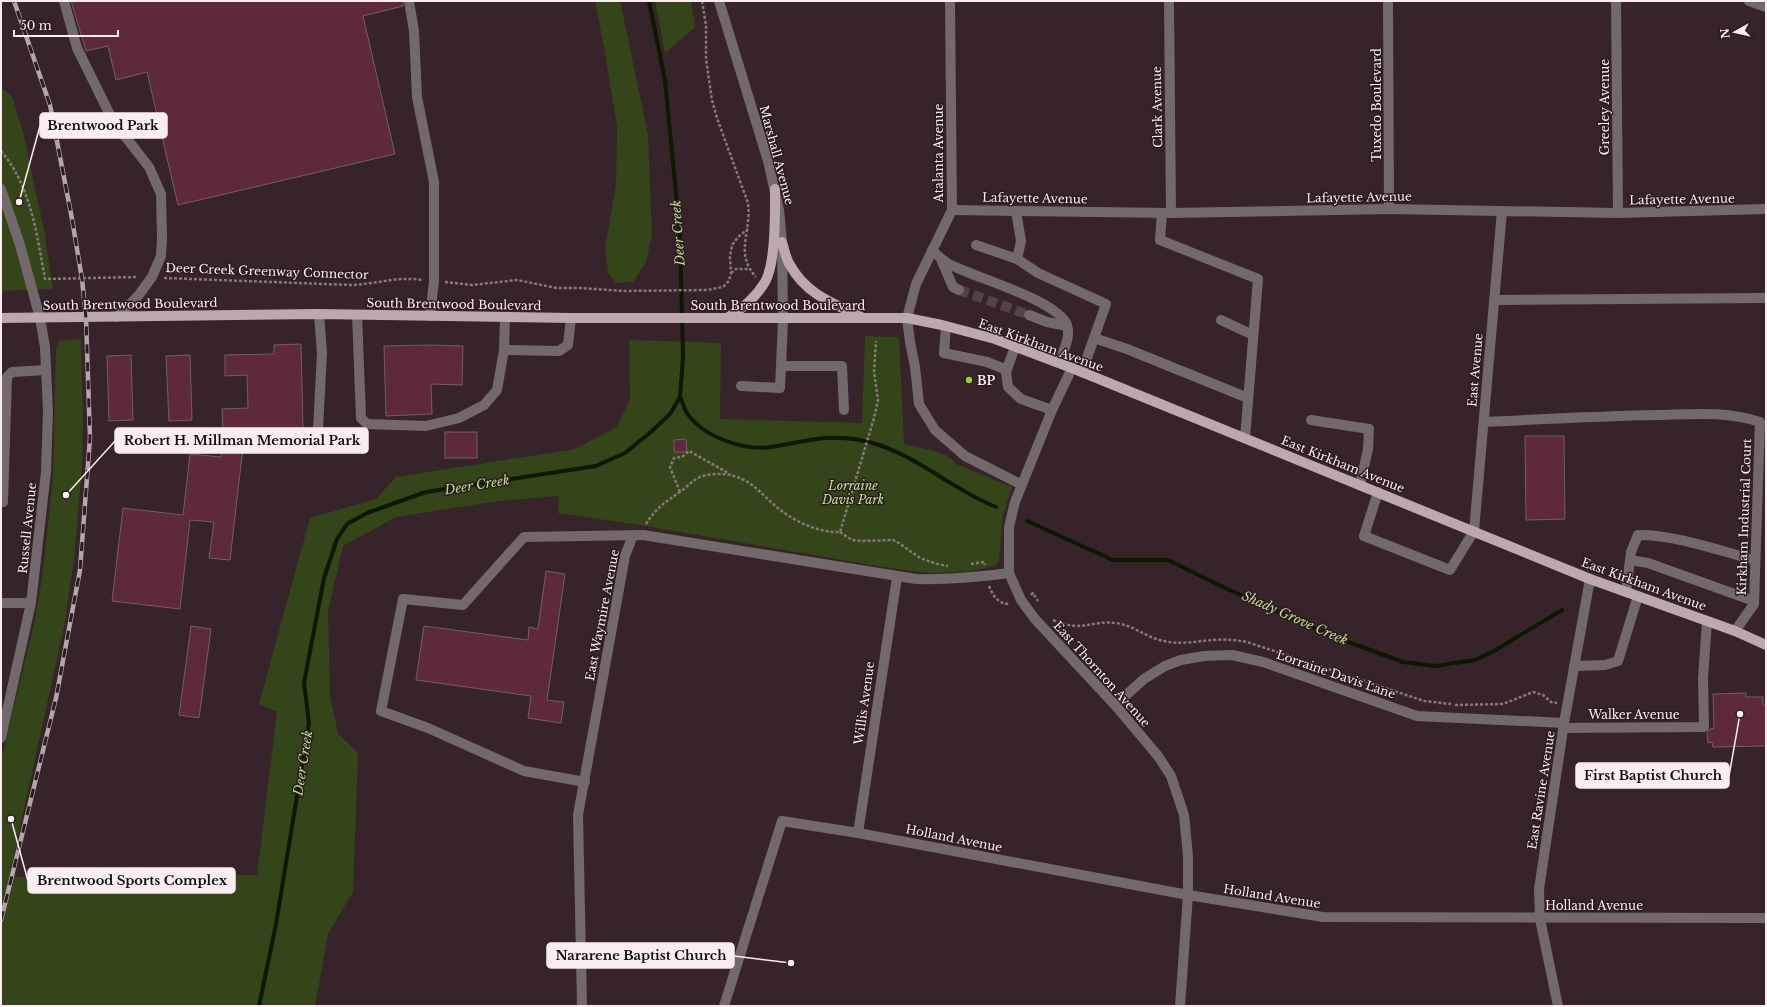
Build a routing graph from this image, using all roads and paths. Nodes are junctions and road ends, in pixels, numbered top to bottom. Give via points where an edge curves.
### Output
1 (64, 1) edge
2 (409, 1) edge
3 (702, 1) edge
4 (719, 1) edge
5 (950, 1) edge
6 (1168, 1) edge
7 (1388, 1) edge
8 (1616, 1) edge
9 (1749, 1) edge
10 (1766, 7) edge
11 (1, 151) edge
12 (1, 189) edge
13 (775, 189) junction
14 (1390, 209) junction
15 (1766, 209) edge
16 (952, 210) junction
17 (1502, 210) junction
18 (1016, 211) junction
19 (1166, 213) junction
20 (1618, 213) junction
21 (748, 229) junction
22 (782, 242) junction
23 (976, 245) dead end
24 (932, 250) junction
25 (941, 259) junction
26 (1017, 259) junction
27 (748, 269) junction
28 (731, 272) junction
29 (152, 277) junction
30 (756, 278) dead end
31 (434, 281) junction
32 (959, 290) tunnel mouth
33 (1766, 298) edge
34 (1494, 300) junction
35 (319, 314) junction
36 (358, 315) junction
37 (1029, 315) tunnel mouth
38 (430, 316) junction
39 (117, 317) junction
40 (505, 317) junction
41 (864, 317) junction
42 (1, 318) edge
43 (40, 318) junction
44 (571, 318) junction
45 (727, 318) junction
46 (907, 318) junction
47 (783, 320) junction
48 (1221, 320) dead end
49 (946, 326) junction
50 (1067, 326) junction
51 (1253, 335) junction
52 (1094, 338) junction
53 (876, 341) dead end
54 (1016, 347) junction
55 (504, 350) junction
56 (1059, 363) junction
57 (781, 366) junction
58 (1072, 368) junction
59 (46, 370) junction
60 (1007, 370) junction
61 (1, 372) edge
62 (12, 372) junction
63 (1082, 372) junction
64 (741, 386) dead end
65 (1248, 398) junction
66 (844, 410) dead end
67 (1052, 410) junction
68 (1311, 420) dead end
69 (1484, 422) junction
70 (318, 429) dead end
71 (1245, 438) junction
72 (732, 475) junction
73 (1022, 484) junction
74 (1360, 485) junction
75 (680, 492) junction
76 (1378, 492) junction
77 (3, 502) dead end
78 (1474, 531) junction
79 (840, 532) junction
80 (638, 535) junction
81 (1630, 560) junction
82 (1755, 560) junction
83 (965, 565) dead end
84 (954, 566) dead end
85 (985, 567) dead end
86 (1010, 572) junction
87 (896, 577) junction
88 (1590, 579) junction
89 (989, 586) dead end
90 (1626, 592) junction
91 (1638, 596) junction
92 (1754, 601) junction
93 (1, 603) edge
94 (31, 603) junction
95 (1012, 604) dead end
96 (1707, 621) junction
97 (1735, 631) junction
98 (1766, 645) edge
99 (1574, 666) junction
100 (1115, 705) junction
101 (1564, 725) junction
102 (1, 738) edge
103 (585, 782) junction
104 (858, 833) junction
105 (1188, 895) junction
106 (1766, 918) edge
107 (1540, 919) junction
108 (582, 1006) edge
109 (724, 1006) edge
110 (1180, 1006) edge
111 (1558, 1006) edge

1 - 29 street via 77,48 110,114 149,167 161,194 162,238 160,256
2 - 31 street via 414,31 417,97 434,182
3 - 21 path via 712,100 746,198 750,214
4 - 13 street, Marshall Avenue
5 - 16 street, Atalanta Avenue
6 - 19 street, Clark Avenue
7 - 14 street, Tuxedo Boulevard
8 - 20 street, Greeley Avenue
9 - 10 street
11 - 29 path, Deer Creek Greenway Connector via 23,186 38,240 45,279
12 - 43 street, Russell Avenue
13 - 22 street, Marshall Avenue
13 - 45 main road via 774,239 766,281 740,311
14 - 17 street, Lafayette Avenue
14 - 19 street, Lafayette Avenue
15 - 20 street, Lafayette Avenue
16 - 18 street, Lafayette Avenue
16 - 24 street, Atalanta Avenue
17 - 20 street, Lafayette Avenue
17 - 34 street, East Avenue
18 - 19 street, Lafayette Avenue
18 - 26 street via 1021,241
19 - 51 street, Clark Avenue via 1160,240 1258,279
21 - 27 path via 744,253
21 - 28 path via 732,245
22 - 41 main road via 790,265 806,287 822,299
22 - 47 street, Marshall Avenue
23 - 26 street
24 - 25 street
24 - 46 street, Atalanta Avenue via 916,284
25 - 32 street via 954,287
25 - 50 street via 1047,306 1062,317
26 - 52 street via 1038,273 1106,304
27 - 28 path via 736,269
27 - 30 path
28 - 31 path, Deer Creek Greenway Connector via 729,281 723,287 707,290 622,291 546,287 517,280 472,285
29 - 31 path, Deer Creek Greenway Connector via 352,285 409,278
29 - 39 street
31 - 38 street
33 - 34 street
34 - 69 street, East Avenue
35 - 36 main road, South Brentwood Boulevard
35 - 39 main road, South Brentwood Boulevard
35 - 70 street via 322,353
36 - 38 main road, South Brentwood Boulevard
36 - 55 street via 361,418 367,424 426,426 459,418 484,405 497,390
37 - 50 street
38 - 40 main road, South Brentwood Boulevard
39 - 43 main road, South Brentwood Boulevard
40 - 44 main road, South Brentwood Boulevard
40 - 55 street
41 - 46 main road, South Brentwood Boulevard
41 - 47 main road, South Brentwood Boulevard
42 - 43 main road, South Brentwood Boulevard
43 - 59 street, Russell Avenue
44 - 45 main road, South Brentwood Boulevard
44 - 55 street via 568,345 559,350
45 - 47 main road, South Brentwood Boulevard
46 - 49 main road, East Kirkham Avenue
46 - 73 street via 919,404 935,430 965,456
47 - 57 street, Marshall Avenue
48 - 51 street
49 - 54 main road, East Kirkham Avenue
49 - 60 street via 944,354 987,362
50 - 56 street via 1068,336
51 - 65 street
52 - 63 street
52 - 65 street
53 - 79 path via 874,372 878,400
54 - 56 main road, East Kirkham Avenue
54 - 60 street
56 - 58 main road, East Kirkham Avenue
57 - 64 street, Marshall Avenue via 780,388
57 - 66 street via 842,366
58 - 63 main road, East Kirkham Avenue
58 - 67 street, East Thornton Avenue
59 - 62 street
59 - 94 street, Russell Avenue via 46,472
60 - 67 street via 1008,387 1021,399
61 - 62 street
62 - 77 street via 7,377 6,388
63 - 71 main road, East Kirkham Avenue
65 - 71 street
67 - 73 street, East Thornton Avenue
68 - 74 street via 1369,428 1368,449
69 - 78 street, East Avenue
69 - 82 street, Kirkham Industrial Court via 1718,413 1744,416 1760,422
71 - 74 main road, East Kirkham Avenue
72 - 75 path via 715,474 699,478
72 - 75 path via 690,451 682,457 674,458 670,467
72 - 79 path via 752,484 796,520 832,533
73 - 86 street, East Thornton Avenue via 1009,527
74 - 76 main road, East Kirkham Avenue
75 - 80 path via 658,506
76 - 78 main road, East Kirkham Avenue
76 - 78 street via 1364,536 1450,570
78 - 88 main road, East Kirkham Avenue
79 - 84 path via 852,540 893,540 920,558
80 - 87 street
80 - 103 street, East Waymire Avenue via 625,556
80 - 103 street via 524,537 463,605 403,599 382,711 428,728 524,771
81 - 82 street via 1638,535 1646,534
81 - 90 street
81 - 92 street via 1648,563
82 - 92 street, Kirkham Industrial Court
83 - 85 path via 984,562
86 - 87 street via 941,580
86 - 100 street, East Thornton Avenue via 1021,600 1035,619
87 - 104 street, Willis Avenue
88 - 90 main road, East Kirkham Avenue
88 - 99 street, East Ravine Avenue
89 - 95 path via 996,599
90 - 91 main road, East Kirkham Avenue
91 - 96 main road, East Kirkham Avenue
91 - 99 street via 1618,661 1605,665
92 - 97 street, Kirkham Industrial Court
93 - 94 street
94 - 102 street, Russell Avenue
96 - 97 main road, East Kirkham Avenue
96 - 101 street, Walker Avenue via 1703,678 1704,727
97 - 98 main road, East Kirkham Avenue
99 - 101 street, East Ravine Avenue
100 - 101 street, Lorraine Davis Lane via 1144,679 1166,666 1204,656 1232,655 1263,662 1417,716
100 - 105 street, East Thornton Avenue via 1158,756 1171,776 1184,815
101 - 107 street, East Ravine Avenue via 1539,890
103 - 108 street, East Waymire Avenue via 578,815
104 - 105 street, Holland Avenue
104 - 109 street, Holland Avenue via 782,821
105 - 107 street, Holland Avenue via 1323,917
105 - 110 street, East Thornton Avenue
106 - 107 street, Holland Avenue
107 - 111 street, East Ravine Avenue

